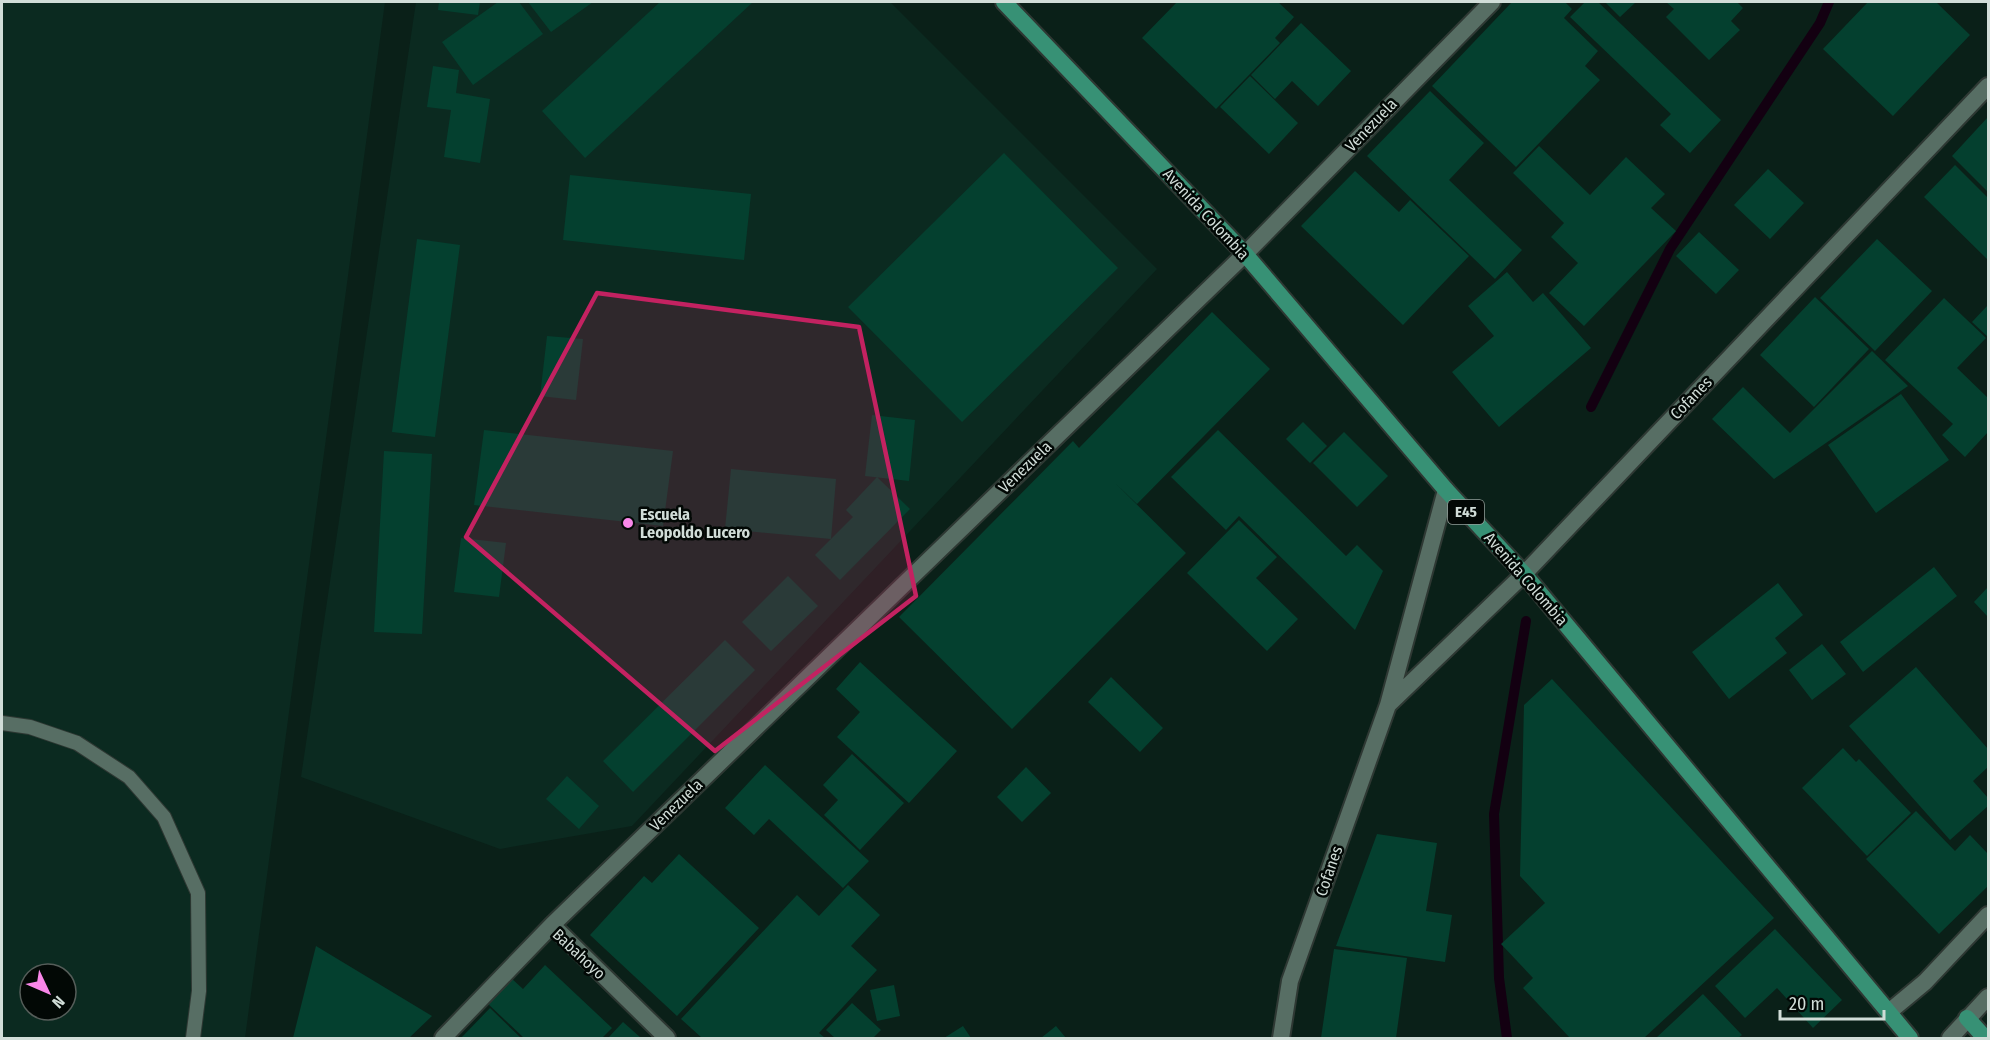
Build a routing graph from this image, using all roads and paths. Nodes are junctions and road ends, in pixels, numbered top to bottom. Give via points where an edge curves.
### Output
1 (1004, 2) edge
2 (1492, 2) edge
3 (1989, 86) edge
4 (1245, 255) junction
5 (1446, 490) junction
6 (1524, 574) junction
7 (1388, 705) junction
8 (2, 723) edge
9 (1989, 915) edge
10 (552, 925) junction
11 (1989, 997) edge
12 (1889, 1012) junction
13 (1967, 1018) junction
14 (194, 1038) edge
15 (443, 1038) edge
16 (667, 1038) edge
17 (1281, 1038) edge
18 (1910, 1038) edge
19 (1950, 1038) edge
20 (1985, 1038) edge

1 - 4 main road, Avenida Colombia / E45
2 - 4 street, Venezuela
3 - 6 street, Cofanes
4 - 5 main road, Avenida Colombia / E45
4 - 10 street, Venezuela
5 - 6 main road, Avenida Colombia / E45
5 - 7 street, Cofanes
6 - 7 street, Cofanes
6 - 12 main road, Avenida Colombia / E45
7 - 17 street, Cofanes via 1290,981
8 - 14 lane via 30,727 77,743 129,777 164,817 198,893 200,991
9 - 12 street via 1925,982
10 - 15 street, Babahoyo
10 - 16 street, Babahoyo
11 - 13 street
12 - 18 main road, Avenida Colombia / E45
13 - 19 street
13 - 20 main road

